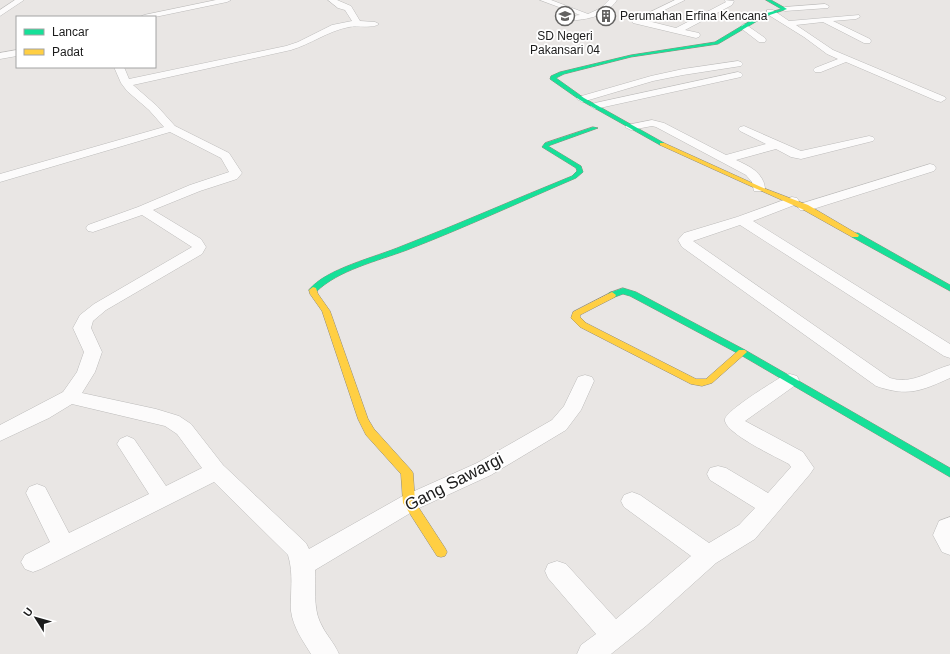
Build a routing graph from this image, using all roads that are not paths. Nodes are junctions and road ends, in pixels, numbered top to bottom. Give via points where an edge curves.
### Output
1 (20, 0) edge
2 (227, 0) edge
3 (332, 0) edge
4 (544, 0) edge
5 (681, 0) edge
6 (728, 0) edge
7 (768, 0) edge
8 (617, 1) edge
9 (824, 6) dead end
10 (785, 9) junction
11 (770, 12) junction
12 (0, 14) edge
13 (149, 16) edge
14 (592, 16) junction
15 (856, 16) dead end
16 (564, 19) dead end
17 (823, 20) junction
18 (357, 23) junction
19 (789, 23) junction
20 (375, 24) dead end
21 (745, 27) junction
22 (676, 31) junction
23 (696, 35) dead end
24 (762, 40) dead end
25 (867, 41) dead end
26 (804, 43) dead end
27 (830, 52) junction
28 (16, 53) edge
29 (0, 56) edge
30 (846, 59) junction
31 (120, 68) edge
32 (818, 70) dead end
33 (126, 83) junction
34 (582, 99) junction
35 (941, 99) dead end
36 (595, 106) junction
37 (632, 127) junction
38 (171, 128) junction
39 (595, 128) dead end
40 (744, 129) dead end
41 (869, 139) dead end
42 (777, 145) junction
43 (724, 159) junction
44 (930, 168) dead end
45 (0, 178) edge
46 (758, 188) junction
47 (792, 201) junction
48 (805, 207) junction
49 (143, 210) junction
50 (742, 220) junction
51 (93, 228) dead end
52 (950, 288) edge
53 (742, 352) junction
54 (950, 352) edge
55 (950, 372) edge
56 (790, 380) junction
57 (585, 381) dead end
58 (70, 397) junction
59 (0, 434) edge
60 (127, 444) dead end
61 (216, 471) junction
62 (950, 473) edge
63 (718, 474) dead end
64 (37, 493) dead end
65 (162, 497) junction
66 (632, 501) dead end
67 (409, 504) junction
68 (770, 506) junction
69 (950, 526) edge
70 (950, 545) edge
71 (64, 547) junction
72 (441, 552) dead end
73 (708, 556) junction
74 (33, 562) dead end
75 (303, 565) junction
76 (556, 571) dead end
77 (613, 635) junction
78 (326, 654) edge
79 (590, 654) edge

1 - 12 street
2 - 13 street
3 - 18 street via 341,6 351,6
4 - 14 street
5 - 22 street via 636,21
6 - 22 street via 729,3
7 - 10 street
8 - 14 street
9 - 10 street
10 - 11 street
11 - 19 street
11 - 21 street
14 - 16 street
15 - 17 street
17 - 19 street
17 - 25 street
18 - 20 street
18 - 33 street via 329,30 288,48
19 - 27 street
21 - 24 street
21 - 34 street via 716,43 631,56 552,77
22 - 23 street
26 - 27 street
27 - 30 street
28 - 29 street
30 - 32 street
30 - 35 street
31 - 33 street
33 - 38 street
34 - 36 street
34 - 36 street via 683,72 738,69
36 - 37 street
37 - 43 street via 652,123 660,125
37 - 46 street via 666,146
38 - 45 street
38 - 49 street via 225,156 236,175 182,192
39 - 67 street via 547,144 545,147 579,167 580,172 574,177 404,249 351,268 326,279 313,289 326,311 363,419 370,432 407,473
40 - 42 street
41 - 42 street via 801,155
42 - 43 street
43 - 46 street via 755,176
44 - 48 street
46 - 47 street
47 - 48 street
47 - 50 street
48 - 52 street
49 - 51 street
49 - 58 street via 191,238 199,247 186,258 100,307 86,319 82,328 93,352 86,372
50 - 54 street
50 - 55 street via 689,236 685,240 694,250 883,382 892,386 911,387
53 - 53 street via 628,292 618,292 576,314 575,318 583,325 694,382 708,381
53 - 56 street
56 - 62 street
56 - 68 street via 734,422 740,428 796,458 803,468
57 - 67 street, Gang Sawargi via 575,406 559,426 484,469
58 - 59 street
58 - 61 street via 172,421 184,429
60 - 65 street
61 - 65 street
61 - 75 street via 298,550
63 - 68 street
64 - 71 street
65 - 71 street
66 - 73 street
67 - 72 street
67 - 75 street, Gang Sawargi
68 - 73 street via 747,532
69 - 70 street via 945,535
71 - 74 street
73 - 77 street via 638,618
75 - 78 street via 304,613 310,630
76 - 77 street
77 - 79 street

